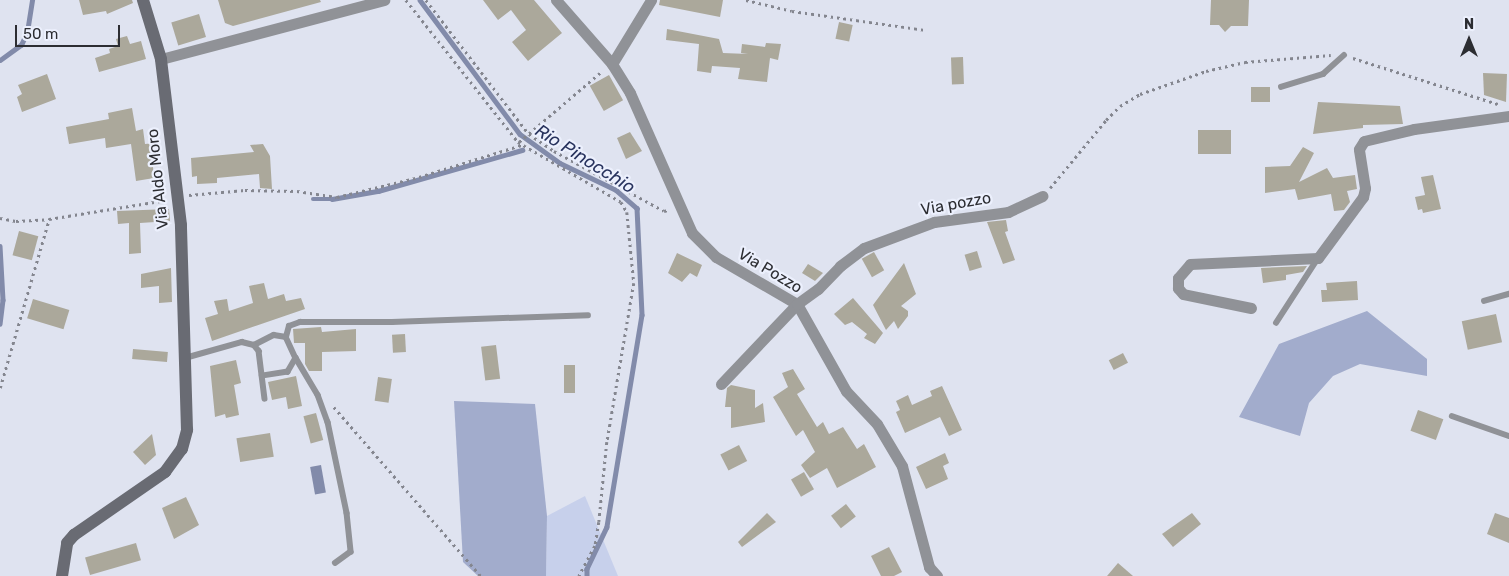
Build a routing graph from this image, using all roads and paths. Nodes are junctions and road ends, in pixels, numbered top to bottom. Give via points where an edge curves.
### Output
1 (143, 0) edge
2 (384, 0) edge
3 (406, 0) edge
4 (426, 0) edge
5 (556, 0) edge
6 (651, 0) edge
7 (746, 0) edge
8 (926, 30) dead end
9 (1344, 56) junction
10 (161, 59) junction
11 (612, 64) junction
12 (1281, 87) dead end
13 (1500, 105) dead end
14 (1509, 116) edge
15 (528, 134) junction
16 (519, 141) junction
17 (522, 145) junction
18 (1043, 196) joint
19 (177, 197) junction
20 (679, 205) junction
21 (1, 218) edge
22 (49, 219) junction
23 (1318, 258) junction
24 (1509, 294) edge
25 (1484, 300) dead end
26 (797, 304) junction
27 (1251, 308) dead end
28 (588, 315) dead end
29 (1276, 323) dead end
30 (286, 337) junction
31 (254, 345) junction
32 (186, 358) junction
33 (296, 358) junction
34 (262, 376) junction
35 (721, 384) dead end
36 (0, 388) edge
37 (265, 400) dead end
38 (332, 405) dead end
39 (1452, 416) dead end
40 (1509, 436) edge
41 (336, 563) dead end
42 (62, 576) edge
43 (481, 576) edge
44 (579, 576) edge
45 (936, 576) edge

1 - 10 main road, Via Aldo Moro
2 - 10 street
3 - 16 path
4 - 15 path
5 - 11 street, Via Pozzo
6 - 11 street
7 - 8 path via 792,11
9 - 12 lane via 1323,74
9 - 13 path
9 - 18 path via 1289,56 1245,62 1206,71 1140,94 1120,106 1106,120
10 - 19 main road, Via Aldo Moro
11 - 15 path
11 - 20 street, Via Pozzo via 635,102
14 - 23 street via 1405,131 1364,141 1359,149 1365,188 1363,197
15 - 16 path
15 - 20 path via 664,211
16 - 17 path
17 - 19 path via 419,177 337,197 298,190 245,190
17 - 44 path via 621,202 627,212 632,245 634,283 607,442 600,522 594,546
18 - 26 street, Via pozzo via 1008,212 934,222 864,248 840,266 818,290
19 - 22 path
19 - 32 main road, Via Aldo Moro
20 - 26 street, Via Pozzo via 692,233 703,247
21 - 22 path via 16,221
22 - 36 path
23 - 27 street via 1190,264 1178,278 1178,288 1183,294
23 - 29 lane
24 - 25 lane
26 - 35 street, Via pozzo
26 - 45 street, Via Pozzo via 846,392 877,424 902,466 928,567
28 - 30 lane via 300,322 289,326
30 - 31 lane via 274,335
30 - 33 lane
31 - 32 lane via 242,342
31 - 34 lane via 260,351
32 - 42 main road, Via Aldo Moro via 188,425 177,458 165,472 74,535 67,543
33 - 34 lane via 288,372
33 - 41 lane via 318,395 328,422 345,504 350,552
34 - 37 lane
38 - 43 path
39 - 40 lane

